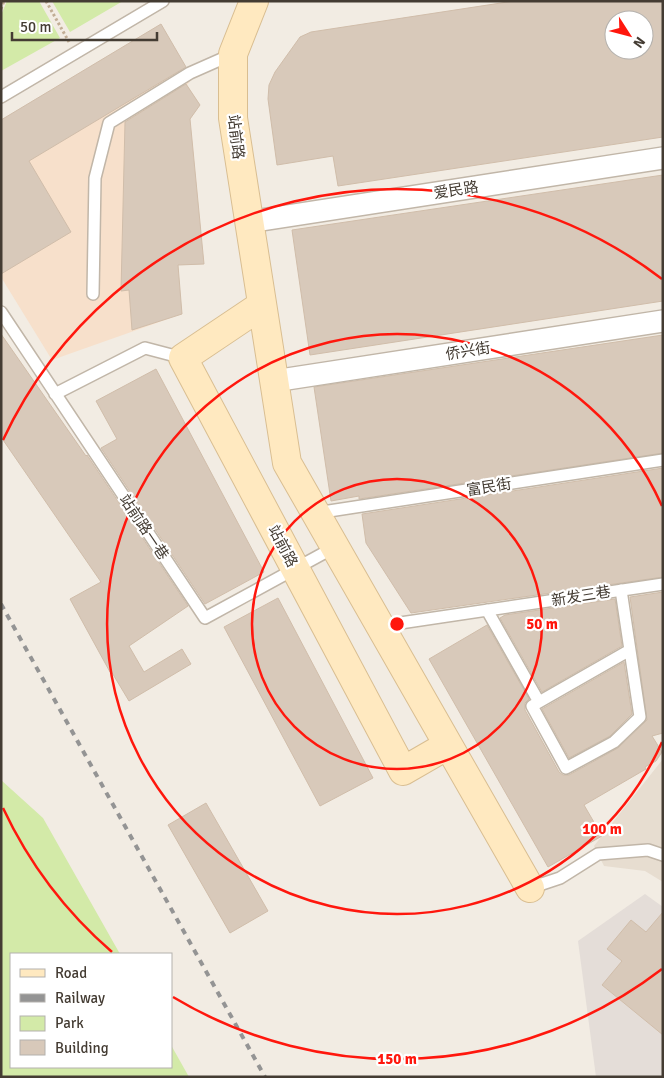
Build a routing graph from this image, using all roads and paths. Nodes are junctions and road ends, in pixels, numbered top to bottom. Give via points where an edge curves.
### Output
1 (4, 1) edge
2 (46, 1) edge
3 (163, 1) edge
4 (254, 1) edge
5 (1, 9) edge
6 (75, 53) junction
7 (233, 54) junction
8 (1, 97) edge
9 (663, 158) edge
10 (249, 222) junction
11 (93, 294) dead end
12 (262, 305) junction
13 (1, 312) edge
14 (663, 320) edge
15 (183, 358) junction
16 (274, 380) junction
17 (54, 394) junction
18 (663, 460) edge
19 (316, 513) junction
20 (335, 548) junction
21 (295, 569) junction
22 (663, 584) edge
23 (621, 590) junction
24 (487, 610) junction
25 (380, 626) junction
26 (630, 650) junction
27 (539, 702) junction
28 (448, 745) junction
29 (663, 855) edge
30 (530, 888) joint

1 - 5 path
2 - 6 path
3 - 6 lane
4 - 7 street, 站前路
6 - 8 lane
7 - 10 street, 站前路 via 233,118
7 - 11 lane via 190,73 109,124 95,178
9 - 10 street, 爱民路
10 - 12 street, 站前路
12 - 15 street
12 - 16 street, 站前路
13 - 17 lane, 站前路一巷
14 - 16 street, 侨兴街
15 - 17 lane via 145,348
15 - 21 street, 站前路
16 - 19 street, 站前路 via 287,463
17 - 21 lane, 站前路一巷 via 205,618
18 - 19 lane, 富民街
19 - 20 street, 站前路
20 - 21 lane, 站前路一巷
20 - 25 street, 站前路
21 - 28 street, 站前路 via 402,771
22 - 23 lane, 新发三巷
23 - 24 lane, 新发三巷
23 - 26 lane
24 - 25 lane, 新发三巷
24 - 27 lane
25 - 28 street, 站前路
26 - 27 lane
26 - 27 lane via 640,716 614,742 566,768 532,706
28 - 30 street, 站前路
29 - 30 lane via 648,850 598,854 560,878

